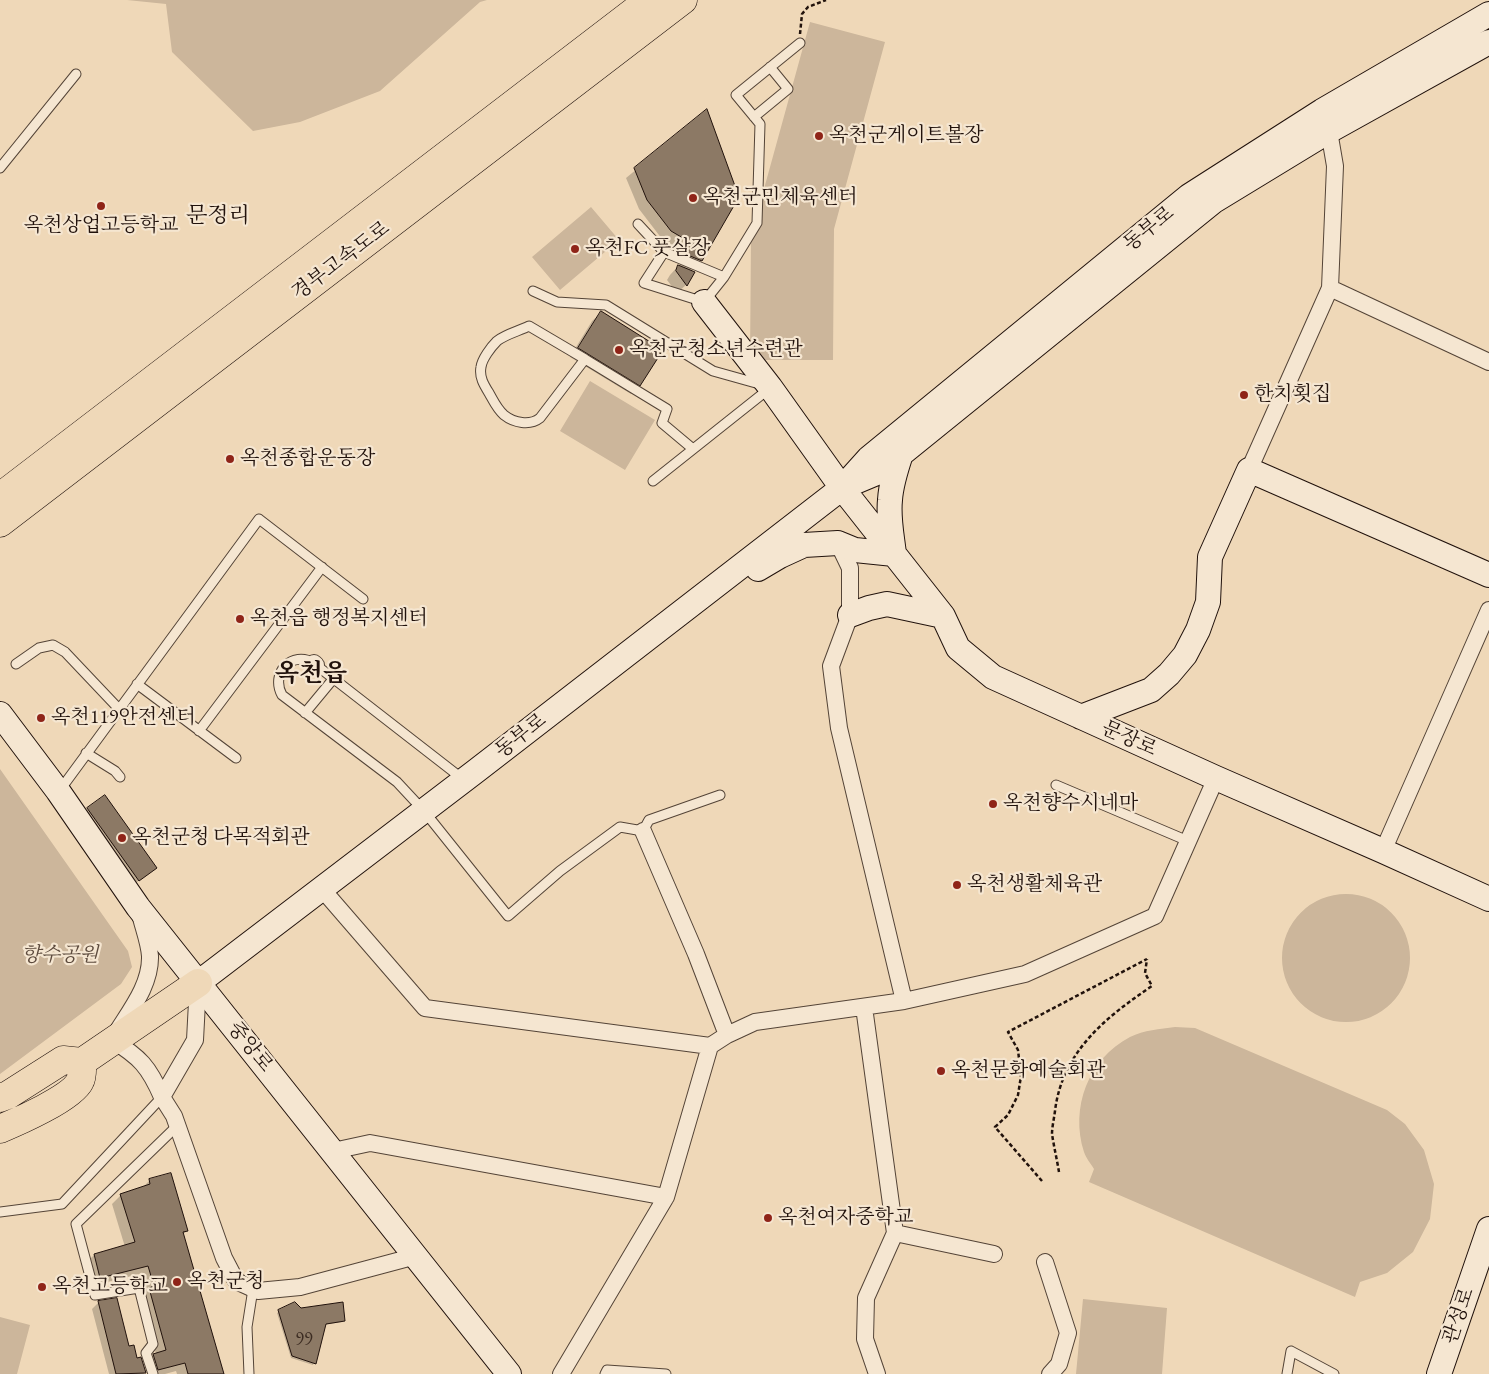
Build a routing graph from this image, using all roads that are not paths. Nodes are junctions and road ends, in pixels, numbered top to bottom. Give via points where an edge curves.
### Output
1 (649, 0) edge
2 (683, 0) edge
3 (1489, 14) edge
4 (1489, 42) edge
5 (800, 43) road end
6 (770, 67) junction
7 (76, 74) dead end
8 (754, 117) junction
9 (1326, 121) junction
10 (0, 168) edge
11 (638, 224) dead end
12 (664, 252) junction
13 (724, 277) junction
14 (1330, 288) junction
15 (533, 291) dead end
16 (704, 302) junction
17 (585, 359) junction
18 (1489, 362) edge
19 (770, 388) junction
20 (693, 449) junction
21 (901, 454) junction
22 (1249, 470) junction
23 (653, 481) dead end
24 (842, 488) junction
25 (0, 497) edge
26 (0, 523) edge
27 (838, 543) junction
28 (894, 554) junction
29 (322, 567) junction
30 (734, 572) junction
31 (1489, 574) edge
32 (363, 598) dead end
33 (1489, 610) edge
34 (850, 616) junction
35 (942, 616) junction
36 (16, 664) dead end
37 (334, 678) junction
38 (137, 684) junction
39 (118, 709) junction
40 (305, 713) junction
41 (0, 714) edge
42 (1081, 717) junction
43 (199, 731) junction
44 (86, 753) junction
45 (236, 758) dead end
46 (120, 777) dead end
47 (1216, 778) junction
48 (464, 780) junction
49 (1056, 785) dead end
50 (58, 791) junction
51 (720, 795) dead end
52 (424, 811) junction
53 (642, 831) junction
54 (1188, 841) junction
55 (1383, 851) junction
56 (322, 889) junction
57 (1489, 899) edge
58 (138, 907) junction
59 (198, 982) junction
60 (904, 1001) junction
61 (864, 1007) junction
62 (727, 1035) junction
63 (112, 1040) junction
64 (710, 1046) junction
65 (82, 1062) junction
66 (162, 1097) junction
67 (0, 1098) edge
68 (178, 1125) junction
69 (0, 1129) edge
70 (333, 1151) junction
71 (666, 1197) junction
72 (0, 1212) edge
73 (1489, 1229) edge
74 (894, 1232) junction
75 (994, 1254) dead end
76 (416, 1256) junction
77 (1045, 1262) dead end
78 (253, 1289) junction
79 (153, 1374) edge
80 (249, 1374) edge
81 (509, 1374) edge
82 (561, 1374) edge
83 (605, 1374) edge
84 (666, 1374) edge
85 (877, 1374) edge
86 (1050, 1374) edge
87 (1287, 1374) edge
88 (1334, 1374) edge
89 (1439, 1374) edge

1 - 25 highway, 경부고속도로
2 - 26 highway, 경부고속도로
3 - 9 street, 동부로
4 - 9 street, 동부로
5 - 6 lane
6 - 8 lane via 736,95
6 - 8 lane via 788,89
7 - 10 lane
8 - 13 lane via 760,124 757,223
9 - 14 street via 1335,166
9 - 21 street, 동부로 via 1214,201
9 - 24 street, 동부로 via 1189,196 869,458
11 - 12 lane
12 - 13 lane
12 - 16 lane via 644,283
13 - 16 lane
14 - 18 street
14 - 22 street
15 - 19 lane via 557,302 606,305 713,371
16 - 19 street, 문장로
17 - 17 lane via 535,422 527,423 504,415 482,380 481,367 486,354 498,341 529,326
17 - 20 lane via 667,409 662,424
19 - 20 lane
19 - 24 street, 문장로
20 - 23 lane
21 - 24 street, 동부로 via 879,472
21 - 28 street via 890,500
22 - 31 street
22 - 42 street via 1210,556 1208,602 1185,655 1151,690
24 - 28 street, 문장로
24 - 30 street, 동부로
27 - 28 street via 855,550
27 - 30 street via 804,544 744,578
27 - 34 street via 850,568
28 - 35 street, 문장로
29 - 32 lane
29 - 38 lane via 259,519
29 - 43 lane
30 - 48 street, 동부로
33 - 55 street
34 - 35 street via 887,604
34 - 60 street via 831,666 838,719
35 - 42 street, 문장로 via 958,648 993,677
36 - 39 lane via 39,648 53,645 65,652
37 - 40 lane
37 - 40 lane via 303,659 291,661 282,669 278,678 282,695
37 - 48 lane
38 - 39 lane
38 - 43 lane
39 - 44 lane
40 - 52 lane via 398,782
41 - 50 street, 중앙로
42 - 47 street, 문장로
43 - 45 lane
44 - 46 lane
44 - 50 lane
47 - 54 street
47 - 55 street, 문장로
48 - 52 street, 동부로
49 - 54 lane
50 - 58 street, 중앙로
51 - 53 lane via 649,820
52 - 53 lane via 508,916 560,871 620,827
52 - 56 street, 동부로
53 - 62 street via 696,954
54 - 60 street via 1155,916 1025,974
55 - 57 street, 문장로
56 - 59 street, 동부로
56 - 64 street via 425,1008
58 - 59 street, 중앙로
58 - 63 street via 150,956 148,970 142,991
59 - 63 highway
59 - 66 street via 195,1040
59 - 70 street, 중앙로
60 - 61 street
61 - 62 street via 756,1022
61 - 74 street
62 - 64 street
63 - 65 highway
63 - 66 street via 132,1052 147,1068
64 - 71 street
65 - 67 highway via 63,1060
65 - 69 highway via 80,1081 69,1092 34,1115
66 - 68 street
66 - 72 lane via 62,1204
68 - 78 street via 224,1258 236,1281
68 - 79 lane via 76,1224 95,1295 139,1288 153,1344 146,1353
70 - 71 street via 370,1142
70 - 76 street, 중앙로
71 - 82 street
73 - 89 street, 관성로
74 - 75 street
74 - 85 street via 866,1298 865,1339
76 - 78 street via 300,1287
76 - 81 street, 중앙로
77 - 86 street via 1068,1333 1059,1364
78 - 80 lane via 247,1326
83 - 84 lane via 606,1370
87 - 88 lane via 1291,1351

